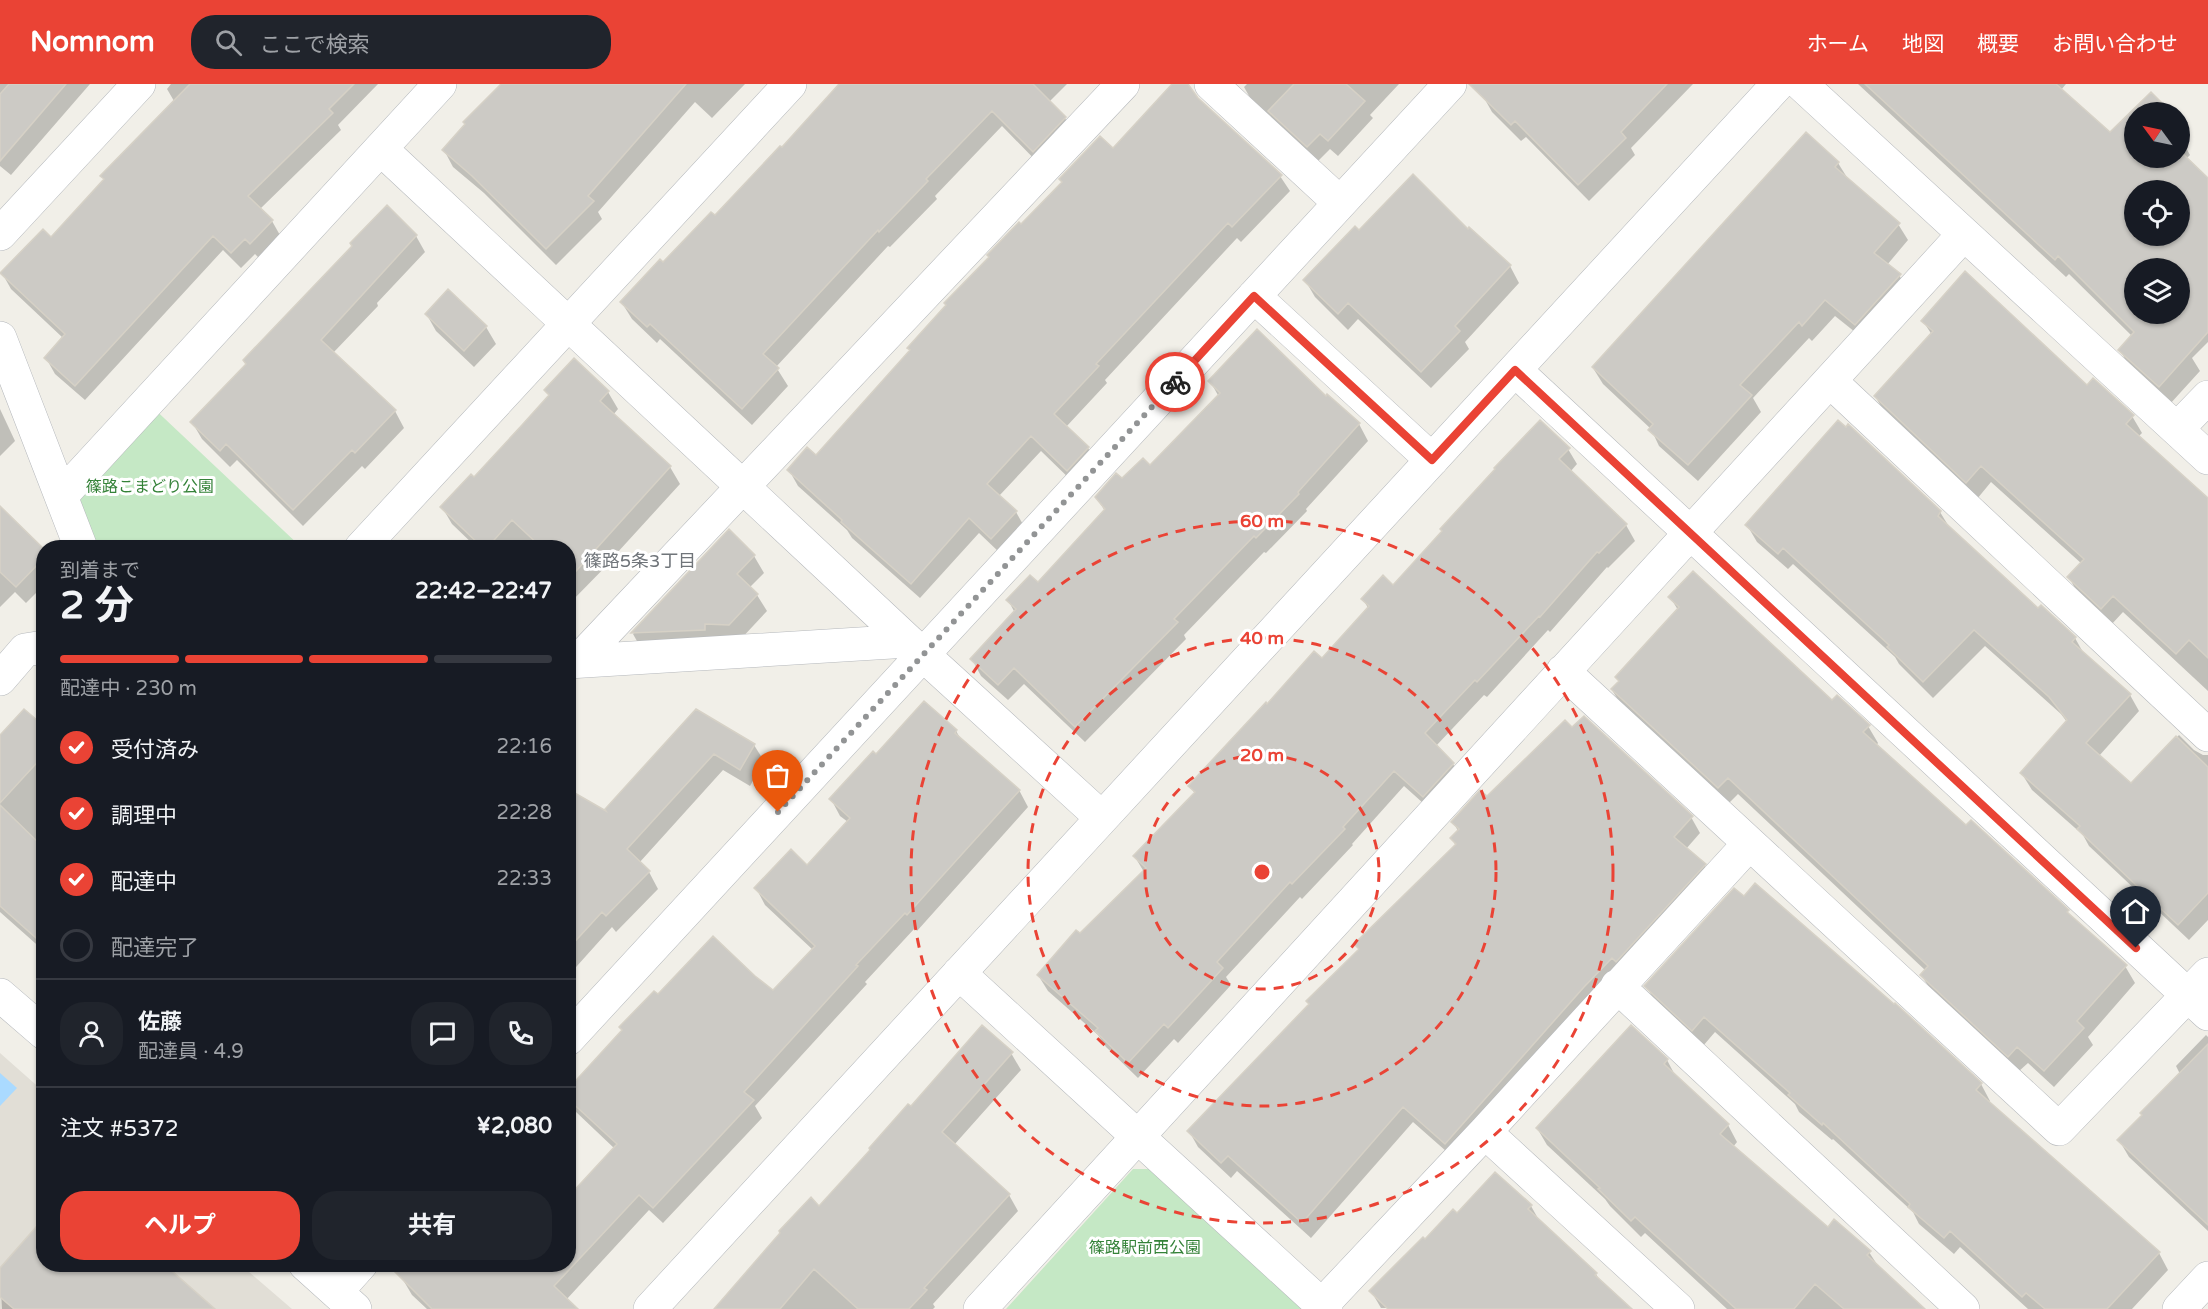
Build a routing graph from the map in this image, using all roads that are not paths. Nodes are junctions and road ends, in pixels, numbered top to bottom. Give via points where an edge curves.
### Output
1 (139, 84) edge
2 (440, 84) edge
3 (790, 84) edge
4 (1123, 84) edge
5 (1211, 84) edge
6 (1450, 84) edge
7 (1778, 84) edge
8 (1801, 84) edge
9 (381, 149) junction
10 (1340, 203) junction
11 (0, 234) edge
12 (1964, 234) junction
13 (1254, 296) junction
14 (568, 324) junction
15 (0, 338) edge
16 (1515, 370) junction
17 (1830, 381) junction
18 (2208, 397) edge
19 (2177, 429) junction
20 (2208, 458) edge
21 (1432, 460) junction
22 (742, 485) junction
23 (61, 496) junction
24 (1691, 533) junction
25 (78, 540) edge
26 (369, 540) edge
27 (915, 648) junction
28 (36, 649) edge
29 (576, 658) edge
30 (576, 661) edge
31 (1563, 671) junction
32 (0, 679) edge
33 (2208, 735) edge
34 (1102, 818) junction
35 (1749, 843) junction
36 (959, 973) junction
37 (1617, 986) junction
38 (0, 995) edge
39 (2201, 995) edge
40 (36, 1026) edge
41 (576, 1030) edge
42 (1485, 1132) junction
43 (1138, 1137) junction
44 (314, 1272) edge
45 (357, 1272) edge
46 (2208, 1278) edge
47 (345, 1300) edge
48 (1324, 1307) edge
49 (650, 1309) edge
50 (980, 1309) edge
51 (1678, 1309) edge
52 (1963, 1309) edge
53 (2179, 1309) edge

1 - 11 street
2 - 9 street
3 - 14 street
4 - 22 street
5 - 10 street
6 - 10 street
7 - 16 street
8 - 12 street
9 - 14 street
9 - 23 street
10 - 13 street
12 - 17 street
12 - 19 street
13 - 21 street
13 - 27 street
14 - 22 street
14 - 26 street
15 - 23 street
16 - 21 street
16 - 24 street
17 - 24 street
17 - 33 street
18 - 19 street
19 - 20 street
21 - 34 street
22 - 27 street
22 - 29 street
23 - 25 street
24 - 31 street
24 - 39 street
27 - 30 street
27 - 34 street
27 - 41 street
28 - 32 street via 25,651
31 - 35 street
31 - 43 street
34 - 36 street
35 - 37 street
35 - 39 street via 2059,1129
36 - 43 street
36 - 49 street
37 - 42 street
37 - 52 street
38 - 40 street
42 - 48 street
42 - 51 street
43 - 48 street
43 - 50 street
44 - 47 street
45 - 47 street
46 - 53 street

